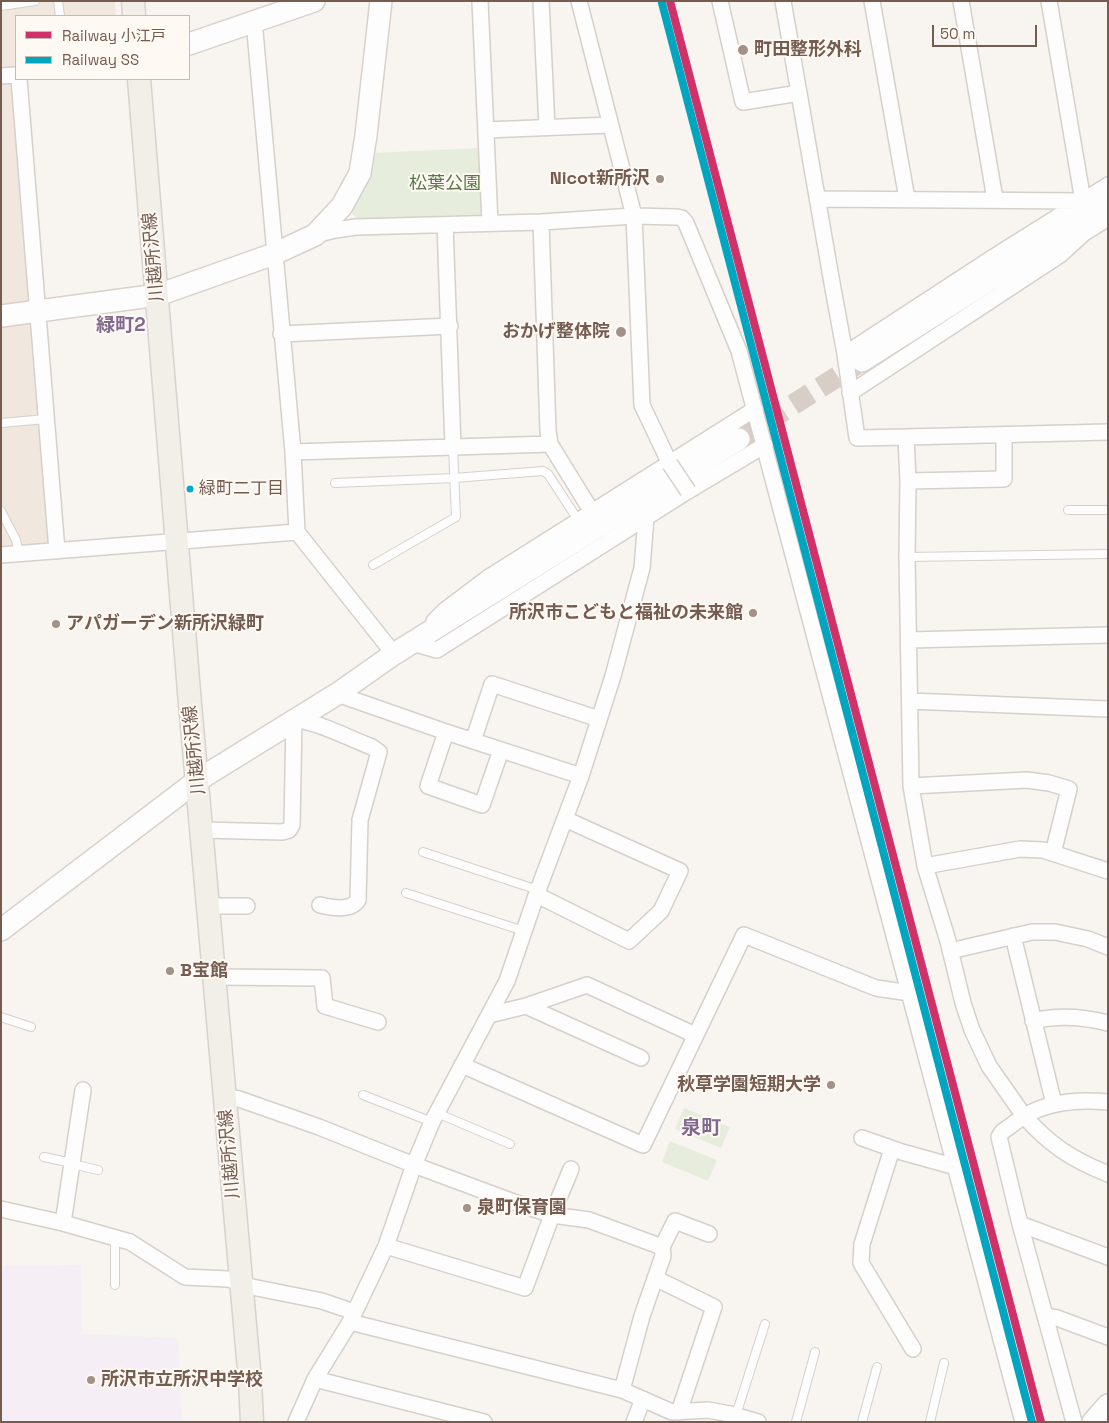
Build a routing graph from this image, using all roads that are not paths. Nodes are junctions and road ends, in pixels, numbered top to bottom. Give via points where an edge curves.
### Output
1 (35, 1) edge
2 (58, 1) edge
3 (133, 1) edge
4 (314, 1) edge
5 (382, 1) edge
6 (480, 1) edge
7 (541, 1) edge
8 (579, 1) edge
9 (720, 1) edge
10 (783, 1) edge
11 (872, 1) edge
12 (961, 1) edge
13 (1049, 1) edge
14 (1, 6) edge
15 (60, 15) edge
16 (134, 15) edge
17 (254, 22) junction
18 (190, 44) edge
19 (15, 75) edge
20 (1, 76) edge
21 (19, 80) edge
22 (139, 80) edge
23 (799, 93) junction
24 (610, 125) junction
25 (547, 127) junction
26 (486, 130) junction
27 (1108, 185) edge
28 (818, 199) junction
29 (906, 199) junction
30 (995, 199) junction
31 (1082, 201) junction
32 (1108, 205) edge
33 (634, 216) junction
34 (1108, 218) edge
35 (541, 222) junction
36 (490, 223) junction
37 (444, 225) junction
38 (315, 235) junction
39 (274, 254) junction
40 (158, 295) junction
41 (38, 310) junction
42 (1, 316) edge
43 (450, 326) junction
44 (281, 334) junction
45 (854, 357) junction
46 (850, 393) junction
47 (755, 409) junction
48 (46, 419) junction
49 (1, 423) edge
50 (1108, 432) edge
51 (1004, 435) junction
52 (906, 437) junction
53 (739, 439) tunnel mouth
54 (550, 444) junction
55 (765, 445) junction
56 (453, 447) junction
57 (293, 452) junction
58 (670, 464) junction
59 (454, 478) junction
60 (908, 481) junction
61 (335, 483) dead end
62 (688, 491) junction
63 (1068, 510) dead end
64 (1108, 510) edge
65 (1, 511) edge
66 (592, 512) junction
67 (646, 518) junction
68 (578, 520) junction
69 (297, 532) junction
70 (177, 541) junction
71 (57, 551) junction
72 (20, 553) junction
73 (1108, 554) edge
74 (1, 555) edge
75 (907, 557) junction
76 (373, 565) dead end
77 (1108, 635) edge
78 (909, 640) junction
79 (403, 648) junction
80 (337, 694) junction
81 (910, 701) junction
82 (1108, 709) edge
83 (599, 718) junction
84 (294, 720) junction
85 (446, 732) junction
86 (473, 741) junction
87 (501, 750) junction
88 (581, 776) junction
89 (198, 780) junction
90 (911, 786) junction
91 (565, 819) junction
92 (202, 830) junction
93 (423, 852) dead end
94 (1053, 853) junction
95 (925, 866) junction
96 (1108, 871) edge
97 (537, 892) junction
98 (406, 893) dead end
99 (320, 905) dead end
100 (209, 906) junction
101 (247, 906) dead end
102 (1, 930) edge
103 (524, 931) junction
104 (1013, 936) junction
105 (1108, 947) edge
106 (950, 950) junction
107 (215, 977) junction
108 (910, 993) junction
109 (526, 1006) junction
110 (489, 1015) junction
111 (1, 1017) edge
112 (378, 1022) dead end
113 (1034, 1022) junction
114 (1108, 1023) edge
115 (31, 1027) dead end
116 (695, 1035) junction
117 (641, 1058) dead end
118 (462, 1065) junction
119 (83, 1090) dead end
120 (362, 1096) dead end
121 (224, 1097) junction
122 (1108, 1102) edge
123 (1054, 1104) junction
124 (1024, 1116) junction
125 (435, 1117) junction
126 (862, 1138) dead end
127 (510, 1144) dead end
128 (892, 1149) junction
129 (44, 1157) dead end
130 (72, 1164) junction
131 (414, 1165) junction
132 (956, 1167) junction
133 (571, 1169) dead end
134 (98, 1170) dead end
135 (1108, 1174) edge
136 (1, 1209) edge
137 (552, 1215) junction
138 (63, 1223) junction
139 (1020, 1224) junction
140 (709, 1234) dead end
141 (115, 1238) junction
142 (386, 1246) junction
143 (662, 1247) junction
144 (1108, 1257) edge
145 (655, 1278) junction
146 (242, 1284) junction
147 (115, 1285) dead end
148 (1045, 1316) junction
149 (352, 1317) junction
150 (765, 1324) dead end
151 (1108, 1337) edge
152 (913, 1349) dead end
153 (815, 1352) dead end
154 (944, 1363) dead end
155 (877, 1367) dead end
156 (315, 1379) junction
157 (622, 1390) junction
158 (643, 1399) junction
159 (1108, 1406) edge
160 (679, 1412) junction
161 (731, 1417) edge
162 (252, 1422) edge
163 (296, 1422) edge
164 (484, 1422) edge
165 (634, 1422) edge
166 (758, 1422) edge
167 (796, 1422) edge
168 (862, 1422) edge
169 (930, 1422) edge
170 (1023, 1422) edge
171 (1074, 1422) edge
172 (1093, 1422) edge

1 - 14 lane
2 - 15 lane
3 - 16 main road
4 - 17 street
5 - 38 street via 360,173 342,206
6 - 26 street
7 - 25 street
8 - 24 street
9 - 23 street via 743,102
10 - 23 street
11 - 29 street
12 - 30 street
13 - 31 street
17 - 18 street
17 - 39 street
19 - 20 street
21 - 41 street
22 - 40 main road, 川越所沢線
23 - 28 street
24 - 25 street
24 - 33 street
25 - 26 street
26 - 36 street
27 - 31 street
28 - 29 street
28 - 45 street via 832,283
29 - 30 street
30 - 31 street
31 - 45 street
32 - 45 street
33 - 35 street
33 - 47 street via 677,216 686,223 739,351
33 - 58 street via 642,405
34 - 46 street via 1083,234 1060,255
35 - 36 street
35 - 54 street
36 - 37 street
37 - 38 street via 356,228
37 - 43 street
38 - 39 street
39 - 40 street
39 - 44 street
40 - 41 street
40 - 70 main road, 川越所沢線
41 - 42 street
41 - 48 street
43 - 44 street
43 - 56 street
44 - 57 street
45 - 46 street
46 - 52 street via 857,438
47 - 55 street
47 - 58 street
48 - 49 lane
48 - 71 street
50 - 51 street
51 - 52 street
51 - 60 street via 1004,479
52 - 60 street
53 - 79 street
54 - 56 street
54 - 66 street
55 - 62 street
55 - 108 street
56 - 57 street
56 - 59 lane
57 - 69 street
58 - 62 street, bridge
58 - 66 street
59 - 61 lane
59 - 68 lane via 544,471
59 - 76 lane via 456,517
60 - 75 street
62 - 67 street
63 - 64 lane
65 - 72 lane
66 - 68 street
67 - 79 street via 437,650
67 - 83 street via 638,586
68 - 79 street via 489,577
69 - 70 street
69 - 79 street
70 - 71 street
70 - 89 main road, 川越所沢線
71 - 72 street
72 - 74 street
73 - 75 lane
75 - 78 street
77 - 78 street
78 - 81 street
79 - 80 street
80 - 84 street
80 - 85 street
81 - 82 street
81 - 90 street
83 - 86 street via 492,684
83 - 88 street
84 - 89 street
84 - 92 street via 292,825 289,830
84 - 99 street via 313,722 379,752 360,820 358,900 350,908
85 - 86 street
85 - 87 street via 428,786 482,805
86 - 87 street
87 - 88 street
88 - 91 street
89 - 92 main road, 川越所沢線
89 - 102 street
90 - 94 street via 1027,780 1069,789
90 - 95 street
91 - 97 street
91 - 97 street via 680,871 661,912 629,941
92 - 100 main road, 川越所沢線
93 - 97 lane
94 - 95 street via 1020,849
94 - 96 street
95 - 106 street
97 - 103 street
98 - 103 lane
100 - 101 street
100 - 107 main road, 川越所沢線
103 - 110 street via 507,981
104 - 105 street via 1055,932
104 - 106 street
104 - 113 street
106 - 124 street via 974,1037 989,1066
107 - 112 street via 322,978 325,1006
107 - 121 main road, 川越所沢線
108 - 116 street via 876,988 744,936
108 - 132 street
109 - 110 street
109 - 116 street via 587,985
109 - 117 street
110 - 118 street
111 - 115 lane
113 - 114 street via 1068,1018
113 - 123 street
116 - 118 street via 643,1145
118 - 125 street
119 - 130 street
120 - 125 lane
121 - 131 street via 239,1099 319,1127
121 - 146 main road, 川越所沢線
122 - 123 street via 1075,1100
123 - 124 street
124 - 135 street via 1063,1152
124 - 139 street via 999,1137
125 - 127 lane
125 - 131 street
126 - 128 street
128 - 132 street
128 - 152 street via 862,1244 862,1263
129 - 130 lane
130 - 134 lane
130 - 138 street
131 - 137 street
131 - 142 street
132 - 170 street
133 - 137 street
136 - 138 street
137 - 142 street via 525,1288
137 - 143 street via 589,1220
138 - 141 street
139 - 144 street
139 - 148 street
140 - 143 street via 675,1221
141 - 146 street via 130,1242 185,1277 228,1278
141 - 147 lane
142 - 149 street
143 - 145 street via 663,1256
145 - 157 street
145 - 160 street via 714,1307
146 - 149 street via 322,1301
146 - 162 main road, 川越所沢線
148 - 151 street
148 - 171 street
149 - 156 street
149 - 157 street
150 - 161 lane
153 - 167 lane
154 - 169 lane
155 - 168 lane
156 - 163 street
156 - 164 street
157 - 158 street
158 - 160 street
158 - 165 street
159 - 172 street
160 - 161 street via 708,1410
161 - 166 street

